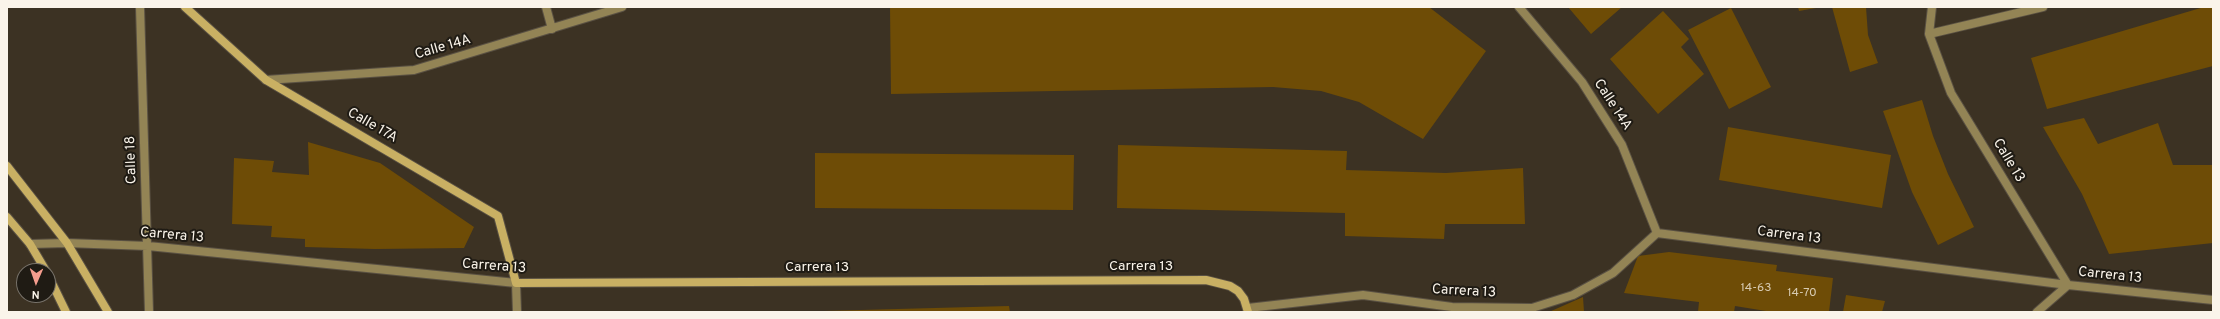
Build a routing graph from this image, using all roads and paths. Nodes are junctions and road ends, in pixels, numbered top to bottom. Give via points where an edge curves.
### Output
1 (140, 7) edge
2 (185, 7) edge
3 (546, 7) edge
4 (622, 7) edge
5 (1518, 7) edge
6 (1932, 7) edge
7 (2043, 7) edge
8 (552, 29) junction
9 (1929, 34) junction
10 (266, 80) junction
11 (7, 166) edge
12 (7, 217) edge
13 (1657, 233) junction
14 (67, 243) junction
15 (30, 244) junction
16 (148, 246) junction
17 (41, 263) edge
18 (516, 283) junction
19 (2068, 285) junction
20 (56, 291) edge
21 (2213, 300) edge
22 (1248, 310) edge
23 (66, 312) edge
24 (108, 312) edge
25 (149, 312) edge
26 (517, 312) edge
27 (2037, 312) edge

1 - 16 street, Calle 18
2 - 10 street, Calle 17A
3 - 8 street
4 - 8 street, Calle 14A
5 - 13 street, Calle 14A via 1582,82 1622,145
6 - 9 street, Calle 13
7 - 9 street
8 - 10 street, Calle 14A via 414,70
9 - 19 street, Calle 13 via 1951,93
10 - 18 street, Calle 17A via 498,216
11 - 14 street
12 - 15 street
13 - 19 street, Carrera 13
13 - 22 street, Carrera 13 via 1613,273 1573,295 1532,308 1452,306 1363,295
14 - 15 street, Carrera 13
14 - 16 street, Carrera 13
14 - 24 street
15 - 17 street
16 - 18 street, Carrera 13
16 - 25 street, Calle 18
18 - 22 street, Carrera 13 via 1206,280 1230,286 1238,291
18 - 26 street
19 - 21 street, Carrera 13
19 - 27 street
20 - 23 street

